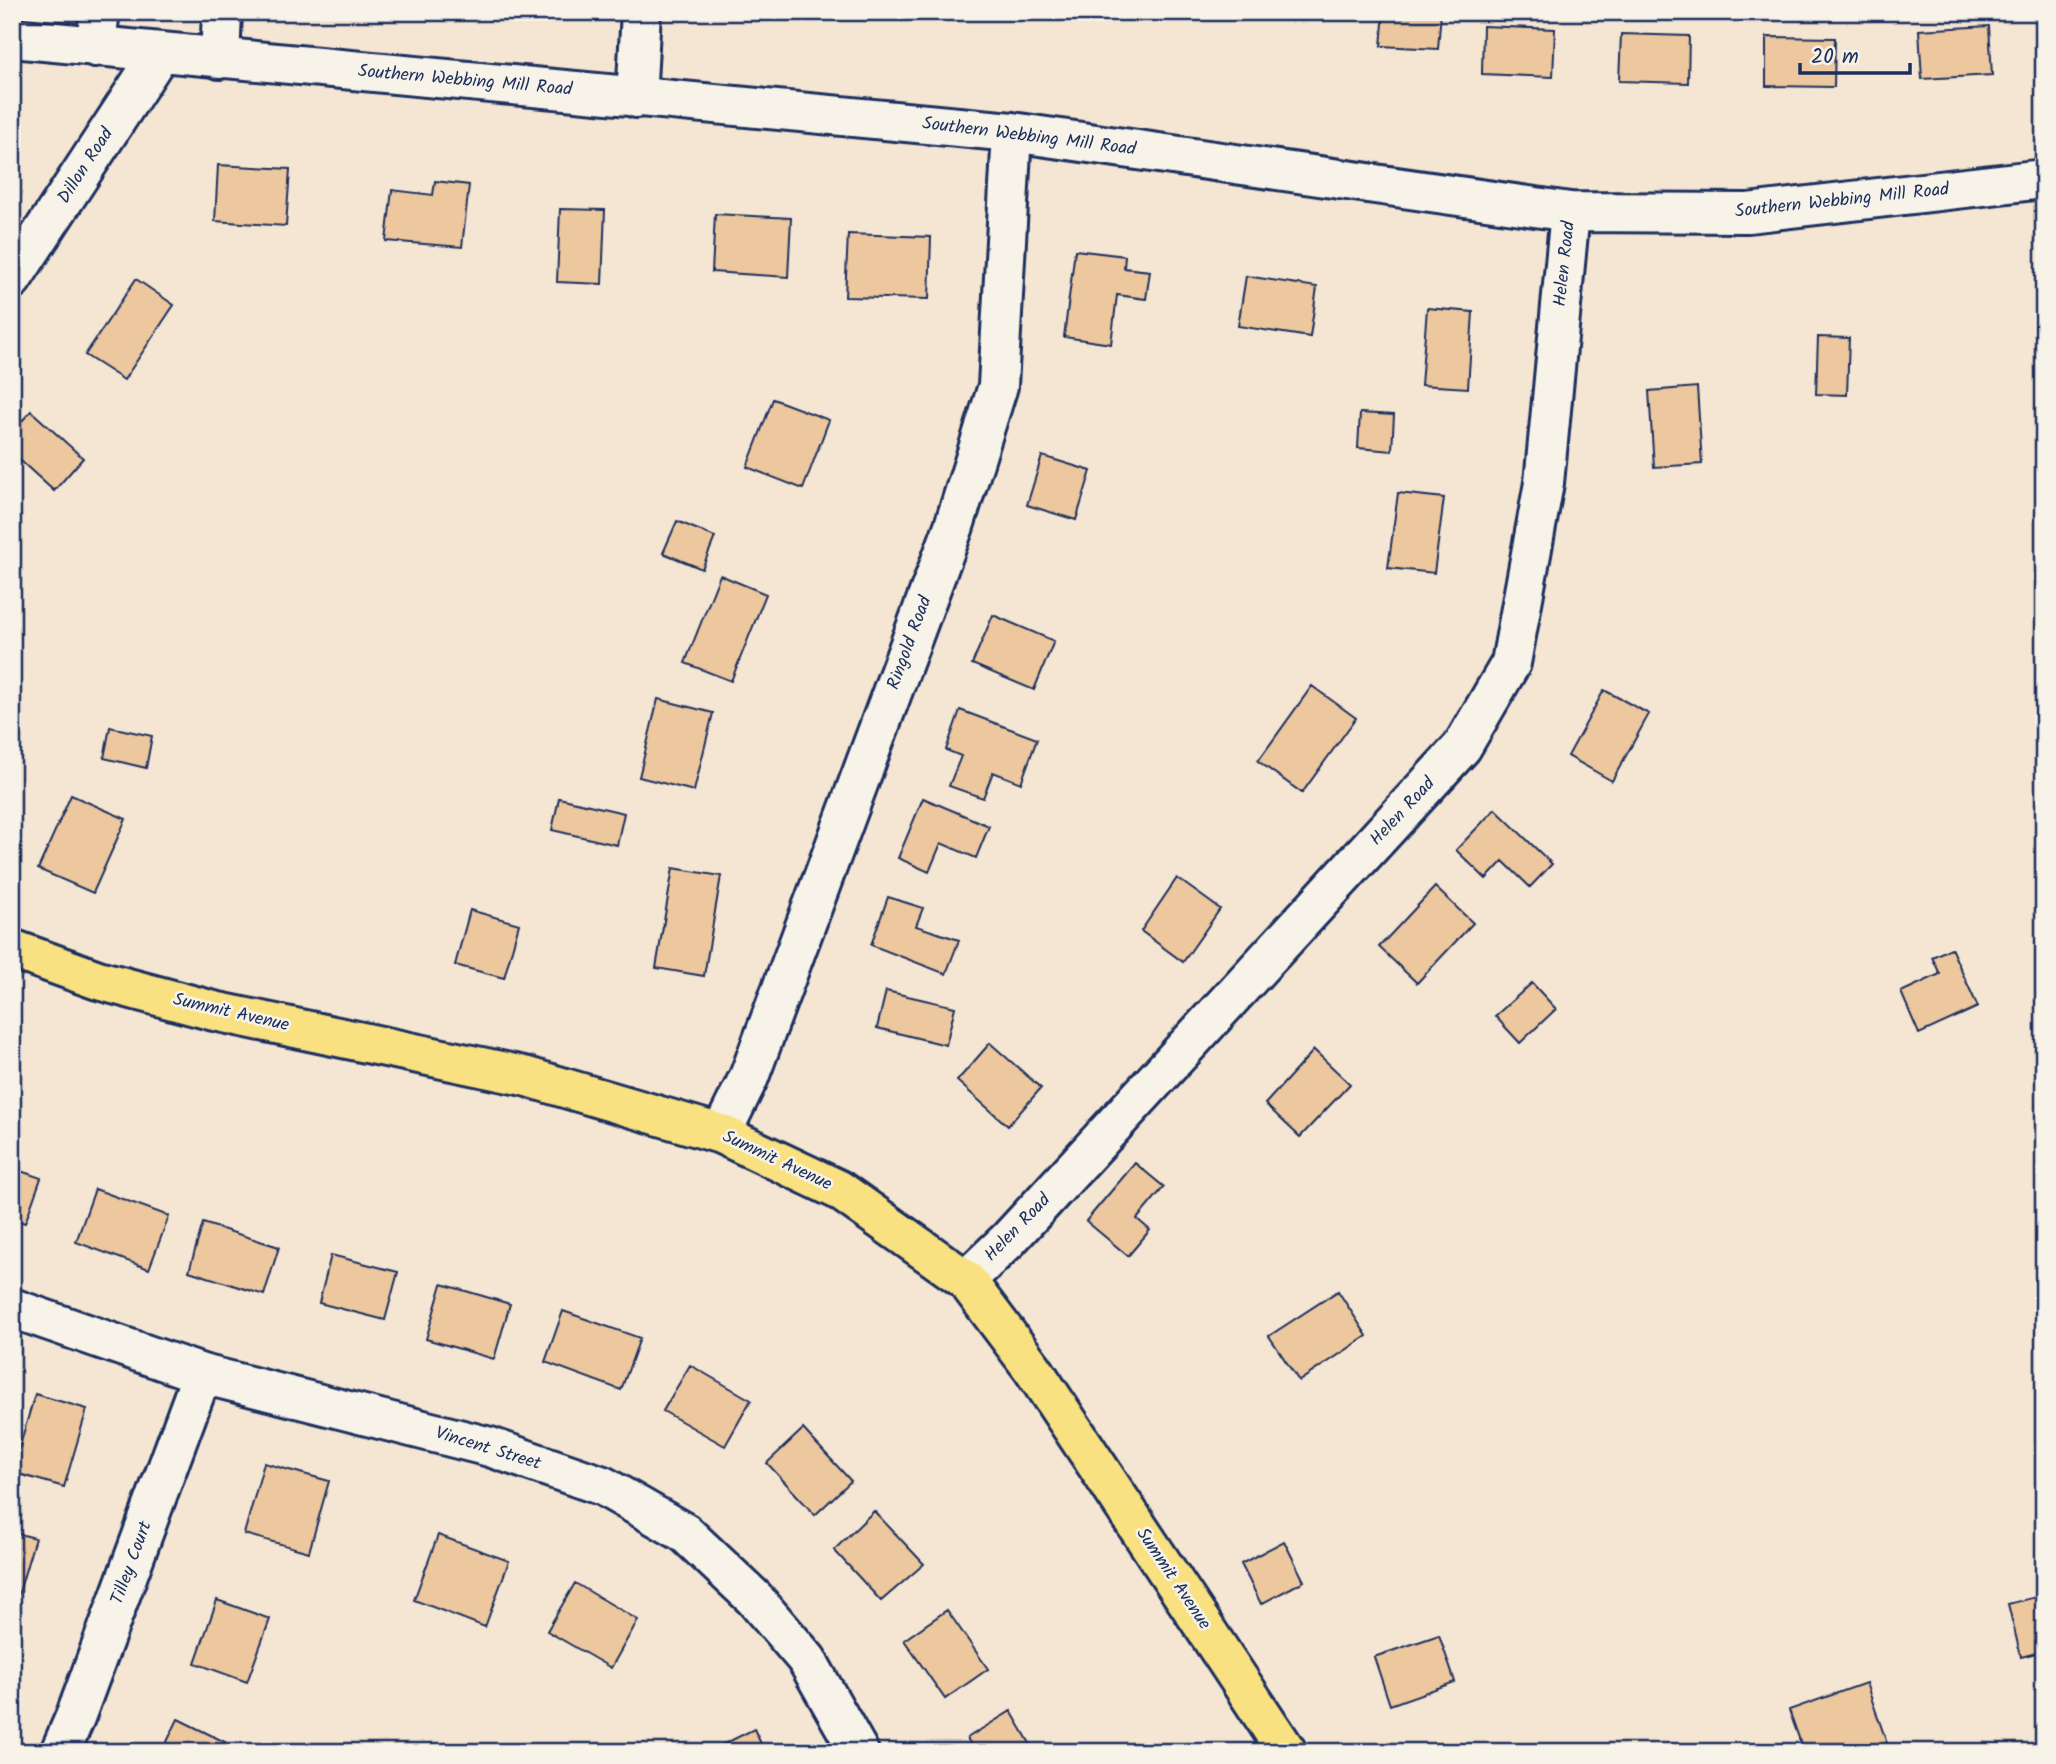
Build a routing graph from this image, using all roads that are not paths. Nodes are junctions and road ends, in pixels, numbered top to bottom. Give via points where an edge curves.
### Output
1 (222, 12) edge
2 (640, 12) edge
3 (98, 29) edge
4 (12, 38) edge
5 (160, 54) junction
6 (220, 59) junction
7 (636, 97) junction
8 (1012, 132) junction
9 (2044, 179) edge
10 (1570, 212) junction
11 (12, 279) edge
12 (12, 949) edge
13 (721, 1134) junction
14 (966, 1280) junction
15 (12, 1308) edge
16 (202, 1374) junction
17 (60, 1752) edge
18 (859, 1752) edge
19 (1287, 1752) edge

1 - 6 street
2 - 7 street
3 - 4 street, Southern Webbing Mill Road
3 - 5 street, Southern Webbing Mill Road
5 - 6 street, Southern Webbing Mill Road
5 - 11 street, Dillon Road
6 - 7 street, Southern Webbing Mill Road
7 - 8 street, Southern Webbing Mill Road
8 - 10 street, Southern Webbing Mill Road
8 - 13 street, Ringold Road via 998,387 954,526 749,1077
9 - 10 street, Southern Webbing Mill Road via 1748,212
10 - 14 street, Helen Road via 1544,483 1511,663 1462,747 1018,1230
12 - 13 main road, Summit Avenue via 98,980 214,1011 524,1076
13 - 14 main road, Summit Avenue via 839,1190
14 - 19 main road, Summit Avenue via 1033,1369
15 - 16 street, Vincent Street
16 - 17 street, Tilley Court
16 - 18 street, Vincent Street via 490,1447 603,1486 685,1533 754,1598 807,1660

